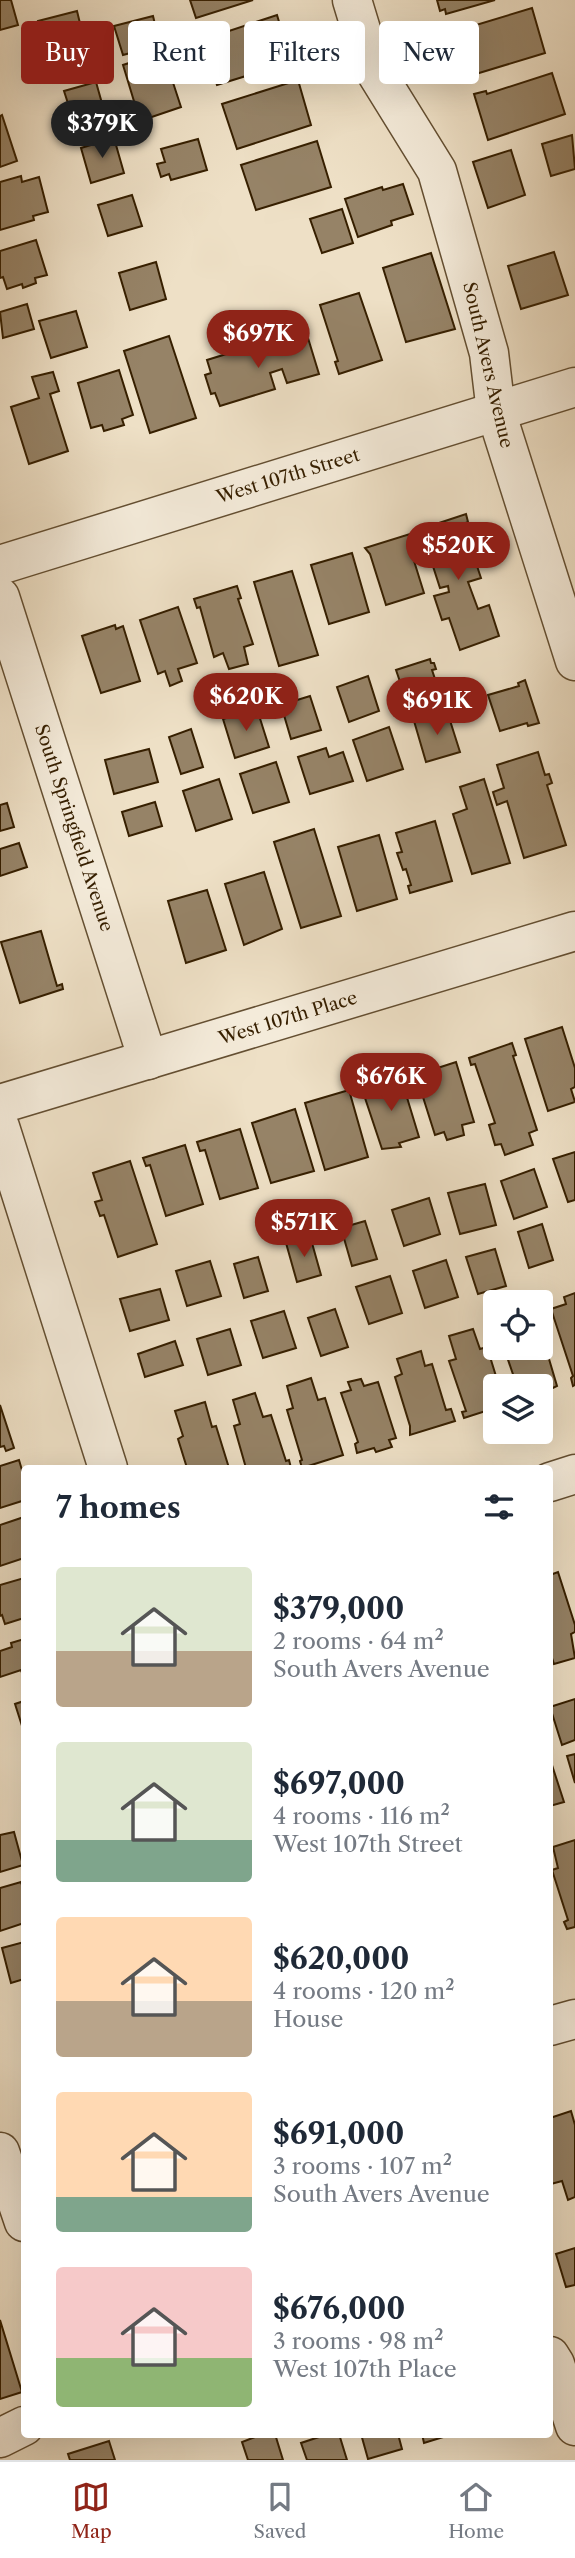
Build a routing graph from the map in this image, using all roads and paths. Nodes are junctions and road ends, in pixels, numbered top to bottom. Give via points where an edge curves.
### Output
1 (352, 0) edge
2 (575, 387) edge
3 (496, 412) junction
4 (0, 565) edge
5 (0, 597) edge
6 (575, 661) edge
7 (575, 931) edge
8 (148, 1060) junction
9 (0, 1104) edge
10 (0, 1127) edge
11 (107, 1465) edge
12 (575, 1474) edge
13 (553, 1481) edge
14 (575, 2019) edge
15 (553, 2025) edge
16 (0, 2152) edge
17 (21, 2213) edge
18 (553, 2361) edge
19 (575, 2426) edge
20 (21, 2428) edge
21 (0, 2438) edge

1 - 3 street, South Avers Avenue via 372,66 437,171 489,353
2 - 3 street, West 107th Street
3 - 4 street, West 107th Street
3 - 6 street, South Avers Avenue
5 - 8 street, South Springfield Avenue
7 - 8 street, West 107th Place
8 - 9 street, West 107th Place
10 - 11 street
12 - 13 street
14 - 15 street
16 - 17 street
18 - 19 street
20 - 21 street

